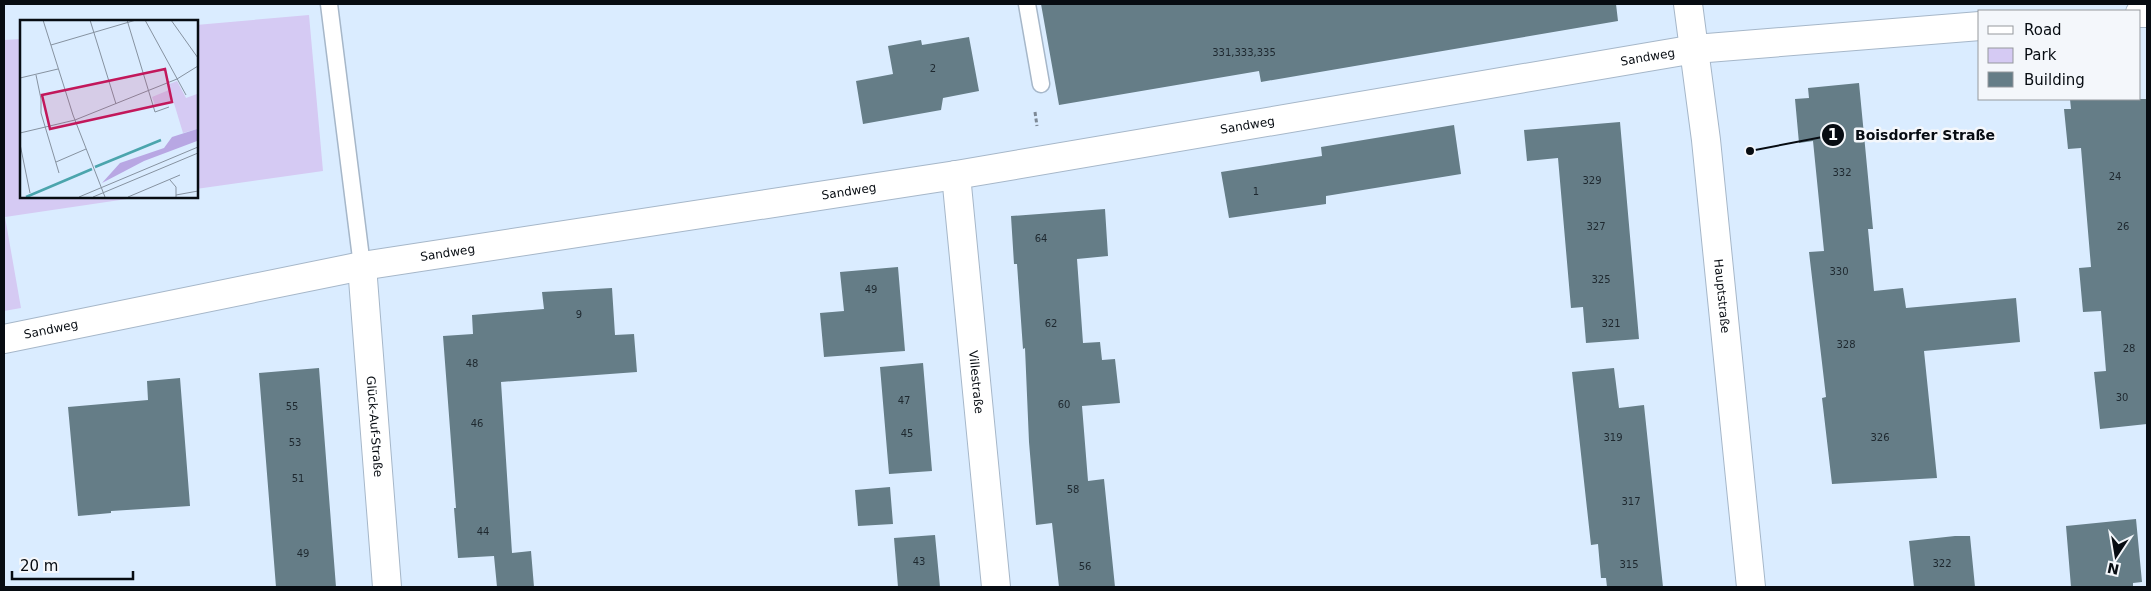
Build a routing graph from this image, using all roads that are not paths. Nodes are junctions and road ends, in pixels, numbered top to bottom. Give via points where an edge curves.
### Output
1 (329, 4) edge
2 (1027, 4) edge
3 (1688, 4) edge
4 (1978, 26) edge
5 (1695, 49) junction
6 (1041, 84) dead end
7 (956, 175) junction
8 (362, 266) junction
9 (4, 339) edge
10 (387, 587) edge
11 (996, 587) edge
12 (1750, 587) edge

1 - 8 lane
2 - 6 lane
3 - 5 street, Hauptstraße
4 - 5 street, Sandweg
5 - 7 street, Sandweg
5 - 12 street, Hauptstraße
7 - 8 street, Sandweg
7 - 11 street, Villestraße
8 - 9 street, Sandweg
8 - 10 street, Glück-Auf-Straße

